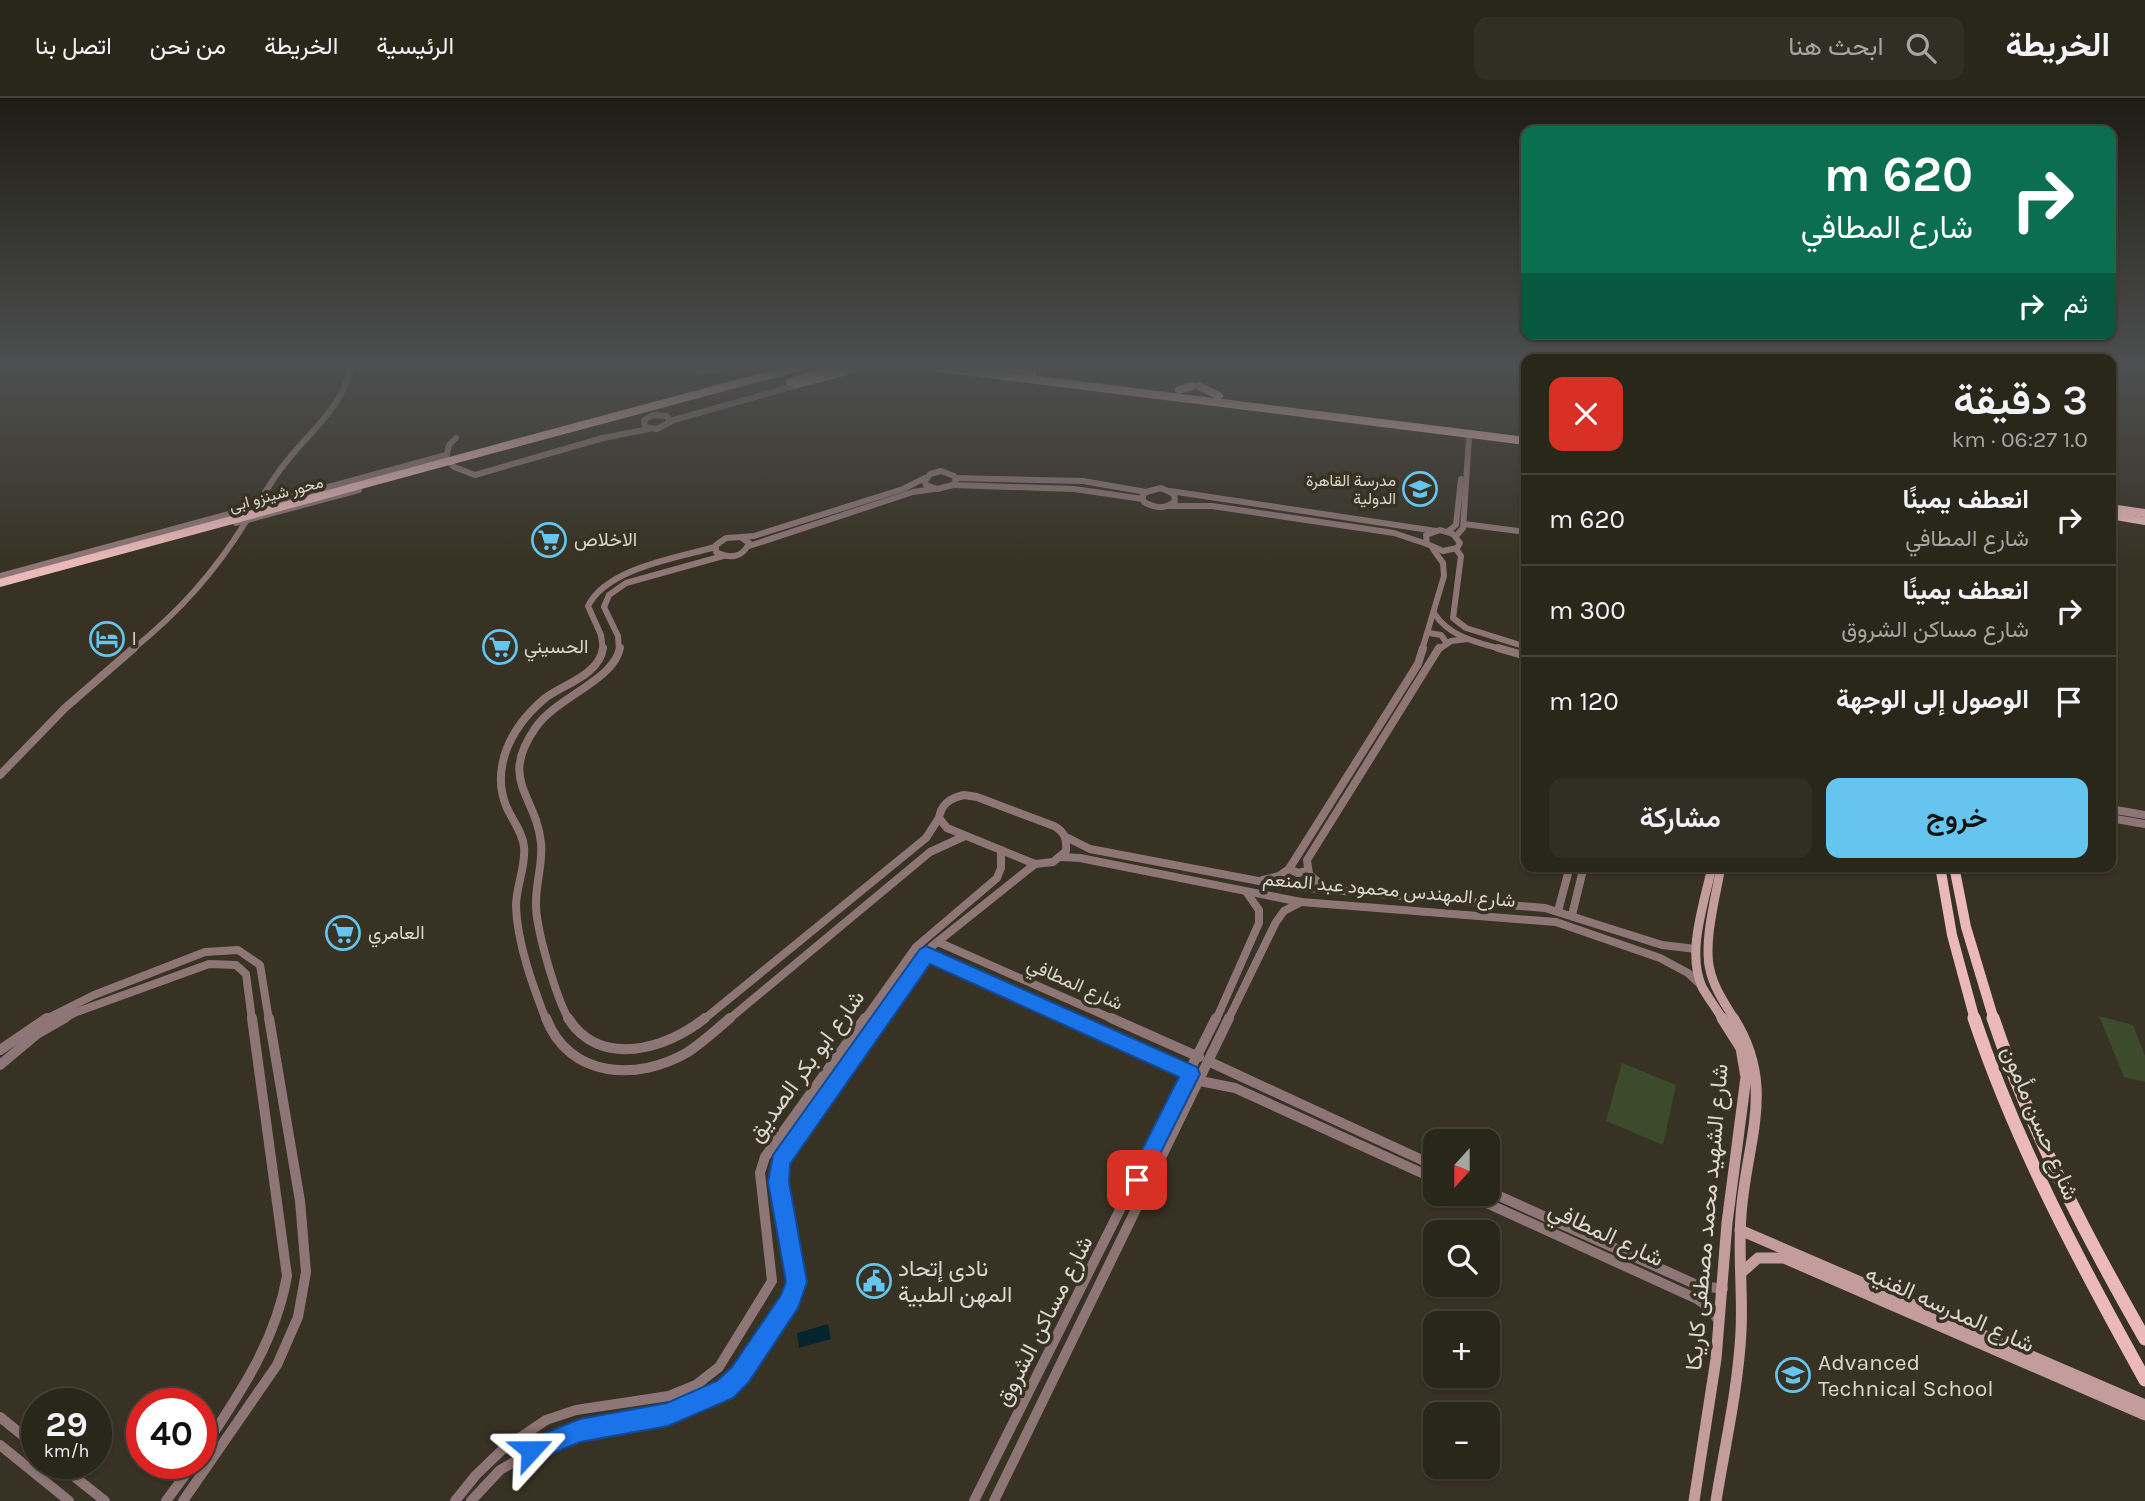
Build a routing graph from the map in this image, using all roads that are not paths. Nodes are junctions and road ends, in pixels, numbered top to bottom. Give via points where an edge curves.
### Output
1 (314, 431) edge
2 (549, 431) edge
3 (552, 431) edge
4 (624, 431) edge
5 (632, 431) edge
6 (1434, 431) edge
7 (1478, 431) edge
8 (621, 433) junction
9 (1466, 436) junction
10 (1521, 437) edge
11 (456, 438) dead end
12 (1521, 438) edge
13 (500, 445) junction
14 (446, 455) junction
15 (450, 465) junction
16 (416, 468) junction
17 (925, 478) junction
18 (955, 481) junction
19 (934, 489) junction
20 (1170, 491) junction
21 (1146, 492) junction
22 (1143, 499) junction
23 (256, 506) junction
24 (1170, 506) junction
25 (2116, 514) edge
26 (2145, 518) edge
27 (247, 520) junction
28 (1464, 521) junction
29 (1521, 529) edge
30 (1436, 531) junction
31 (1447, 532) junction
32 (1456, 536) junction
33 (741, 537) junction
34 (749, 546) junction
35 (1430, 546) junction
36 (715, 547) junction
37 (1456, 549) junction
38 (723, 556) junction
39 (22, 570) junction
40 (26, 580) junction
41 (0, 581) edge
42 (1434, 613) junction
43 (1429, 633) junction
44 (1468, 639) junction
45 (1446, 642) junction
46 (1521, 644) edge
47 (1521, 655) edge
48 (0, 775) edge
49 (2116, 811) edge
50 (2145, 815) edge
51 (939, 818) junction
52 (2116, 819) edge
53 (2145, 824) edge
54 (965, 836) junction
55 (1066, 837) junction
56 (1001, 851) junction
57 (1060, 857) junction
58 (1035, 864) junction
59 (1289, 869) junction
60 (1307, 871) junction
61 (1568, 872) edge
62 (1582, 872) edge
63 (1711, 872) edge
64 (1720, 872) edge
65 (1941, 872) edge
66 (1955, 872) edge
67 (1258, 881) junction
68 (1327, 890) junction
69 (1247, 893) junction
70 (1301, 902) junction
71 (1559, 906) junction
72 (1573, 910) junction
73 (1260, 918) junction
74 (1276, 922) junction
75 (945, 928) junction
76 (938, 942) junction
77 (1674, 948) junction
78 (1696, 949) junction
79 (956, 950) junction
80 (926, 954) junction
81 (947, 963) junction
82 (1673, 964) junction
83 (1702, 986) junction
84 (1176, 1048) junction
85 (0, 1050) edge
86 (1199, 1057) junction
87 (1210, 1062) junction
88 (1167, 1063) junction
89 (0, 1065) edge
90 (1232, 1072) junction
91 (1191, 1074) junction
92 (1200, 1081) junction
93 (1225, 1084) junction
94 (2010, 1116) junction
95 (2034, 1119) junction
96 (1423, 1160) edge
97 (2030, 1162) junction
98 (2053, 1164) junction
99 (1423, 1174) edge
100 (778, 1175) junction
101 (761, 1180) junction
102 (1500, 1196) edge
103 (1494, 1206) edge
104 (1740, 1230) junction
105 (1765, 1240) junction
106 (1765, 1257) junction
107 (1741, 1273) junction
108 (1690, 1281) junction
109 (1723, 1289) junction
110 (1688, 1294) junction
111 (1720, 1324) junction
112 (2145, 1339) edge
113 (2145, 1380) edge
114 (2145, 1405) edge
115 (2145, 1415) edge
116 (0, 1417) edge
117 (217, 1426) edge
118 (21, 1434) edge
119 (0, 1445) edge
120 (993, 1464) junction
121 (1009, 1471) junction
122 (77, 1479) edge
123 (189, 1479) edge
124 (188, 1483) junction
125 (983, 1484) junction
126 (996, 1497) edge
127 (69, 1501) edge
128 (105, 1501) edge
129 (166, 1501) edge
130 (183, 1501) edge
131 (455, 1501) edge
132 (471, 1501) edge
133 (974, 1501) edge
134 (1694, 1501) edge
135 (1716, 1501) edge

1 - 23 street via 289,458
2 - 13 main road, محور شينزو ابى
3 - 13 main road, محور شينزو ابى
4 - 8 street
5 - 8 street
6 - 9 main road
7 - 10 main road
8 - 15 street via 475,475
9 - 12 main road
9 - 28 street
9 - 31 street via 1456,524
11 - 14 street via 449,442
13 - 41 main road, محور شينزو ابى, bridge
14 - 15 street
14 - 16 street
15 - 16 street
16 - 23 street
16 - 27 street
17 - 18 street via 941,471 952,474
17 - 19 street via 926,485
17 - 33 street
18 - 19 street via 944,489
18 - 21 street via 1083,481
18 - 22 street
19 - 34 street via 912,492
20 - 21 street
20 - 24 street via 1176,499
20 - 30 street
21 - 22 street
22 - 24 street via 1151,506
23 - 39 street
24 - 35 street via 1205,505 1394,533
25 - 26 main road
27 - 40 street
27 - 48 street via 204,583
28 - 29 street
28 - 32 street
30 - 31 street
30 - 35 street via 1426,535
31 - 32 street
32 - 37 street via 1460,542
33 - 34 street
33 - 36 street via 726,538
34 - 38 street via 737,556
35 - 37 street
35 - 42 street via 1441,559 1444,572
36 - 38 street
36 - 54 street via 619,577 596,590 588,606 604,641 601,657 529,714 503,759 502,795 525,849 516,902 518,927 548,1025 561,1047 584,1062 614,1070 647,1068 680,1056 930,852
37 - 46 street via 1461,556 1452,614 1460,624
38 - 51 street via 626,583 612,592 604,607 620,643 617,659 604,674 550,711 522,753 519,785 541,845 538,926 566,1015 576,1030 600,1045 631,1050 687,1033 926,838
39 - 40 street via 16,577
39 - 41 street
40 - 41 street
42 - 43 street
42 - 44 street via 1445,627
43 - 45 street via 1441,635
43 - 59 street via 1413,673
44 - 45 street
44 - 47 street
45 - 60 street via 1436,650 1307,860
49 - 50 street
51 - 54 street via 947,828
51 - 55 street, شارع المهندس محمود عبد المنعم via 950,799 973,796 1054,826
52 - 53 street
54 - 56 street
55 - 57 street via 1067,847
55 - 67 street, شارع المهندس محمود عبد المنعم via 1090,849
56 - 58 street
56 - 75 street, شارع ابو بكر الصديق via 1001,869 995,881
57 - 58 street
57 - 69 street, شارع المهندس محمود عبد المنعم
58 - 75 street, شارع ابو بكر الصديق
59 - 60 street
59 - 67 street
60 - 68 street
61 - 71 street
62 - 72 street
63 - 78 main road, شارع الشهيد محمد مصطفى كاريكا
64 - 104 main road, شارع الشهيد محمد مصطفى كاريكا via 1708,965 1717,993 1748,1042 1756,1073
65 - 94 main road, شارع حسن مأمون via 1963,984
66 - 95 main road, شارع حسن مأمون via 1983,992
67 - 68 street, شارع المهندس محمود عبد المنعم
68 - 71 street, شارع المهندس محمود عبد المنعم
69 - 70 street, شارع المهندس محمود عبد المنعم
69 - 73 street
70 - 74 street, شارع مساكن الشروق
70 - 82 street, شارع المهندس محمود عبد المنعم via 1543,920 1592,932
71 - 72 street, شارع المهندس محمود عبد المنعم
72 - 77 street
73 - 74 street via 1269,916
73 - 86 street, شارع مساكن الشروق
74 - 87 street, شارع مساكن الشروق
75 - 76 street, شارع ابو بكر الصديق
75 - 101 street, شارع ابو بكر الصديق via 921,942 904,962 765,1157
76 - 79 street, شارع المطافي
76 - 80 street, شارع ابو بكر الصديق
77 - 78 street
77 - 82 street via 1678,957
78 - 83 main road, شارع الشهيد محمد مصطفى كاريكا
79 - 81 street via 948,955
79 - 84 street, شارع المطافي
80 - 81 street, شارع المطافي
80 - 100 street, شارع ابو بكر الصديق via 785,1153
81 - 88 street, شارع المطافي
82 - 83 street, شارع المهندس محمود عبد المنعم
83 - 109 main road, شارع الشهيد محمد مصطفى كاريكا via 1737,1041 1746,1071
84 - 86 street, شارع المطافي
84 - 88 street via 1175,1059
85 - 124 street via 72,1002 208,951 234,949 254,957 260,965 300,1201 304,1294 277,1365
86 - 91 street, شارع مساكن الشروق
87 - 90 street
87 - 92 street, شارع مساكن الشروق
88 - 91 street, شارع المطافي
89 - 117 street via 49,1026 87,1008 209,964 236,965 246,974 286,1258 286,1286 271,1338
90 - 93 street
90 - 96 street
91 - 120 street, شارع مساكن الشروق
92 - 93 street
92 - 121 street, شارع مساكن الشروق
93 - 99 street
94 - 95 main road via 2026,1127
94 - 97 main road, شارع حسن مأمون
95 - 98 main road, شارع حسن مأمون
97 - 98 main road via 2037,1154
97 - 113 main road, شارع حسن مأمون
98 - 112 main road, شارع حسن مأمون
100 - 101 street
100 - 132 street via 797,1282 790,1301 733,1383 668,1414 580,1430 552,1440 500,1470
101 - 131 street, شارع ابو بكر الصديق via 772,1281 719,1367 696,1385 669,1396 576,1410 546,1420 502,1450
102 - 108 street, شارع المطافي
103 - 110 street, شارع المطافي
104 - 105 main road, شارع المدرسه الفنيه
104 - 107 main road, شارع الشهيد محمد مصطفى كاريكا
105 - 106 main road
105 - 114 main road, شارع المدرسه الفنيه
106 - 107 main road via 1752,1261
106 - 115 main road, شارع المدرسه الفنيه via 1784,1258
107 - 135 main road, شارع الشهيد محمد مصطفى كاريكا via 1740,1336
108 - 109 street, شارع المطافي
108 - 110 street via 1693,1290
109 - 111 main road, شارع الشهيد محمد مصطفى كاريكا
110 - 111 street, شارع المطافي via 1706,1305
111 - 134 main road, شارع الشهيد محمد مصطفى كاريكا
116 - 118 street
119 - 127 street
120 - 121 street via 999,1472
120 - 125 street, شارع مساكن الشروق
121 - 126 street, شارع مساكن الشروق
122 - 128 street
123 - 124 street
124 - 129 street
124 - 130 street
125 - 126 street via 992,1486
125 - 133 street, شارع مساكن الشروق

